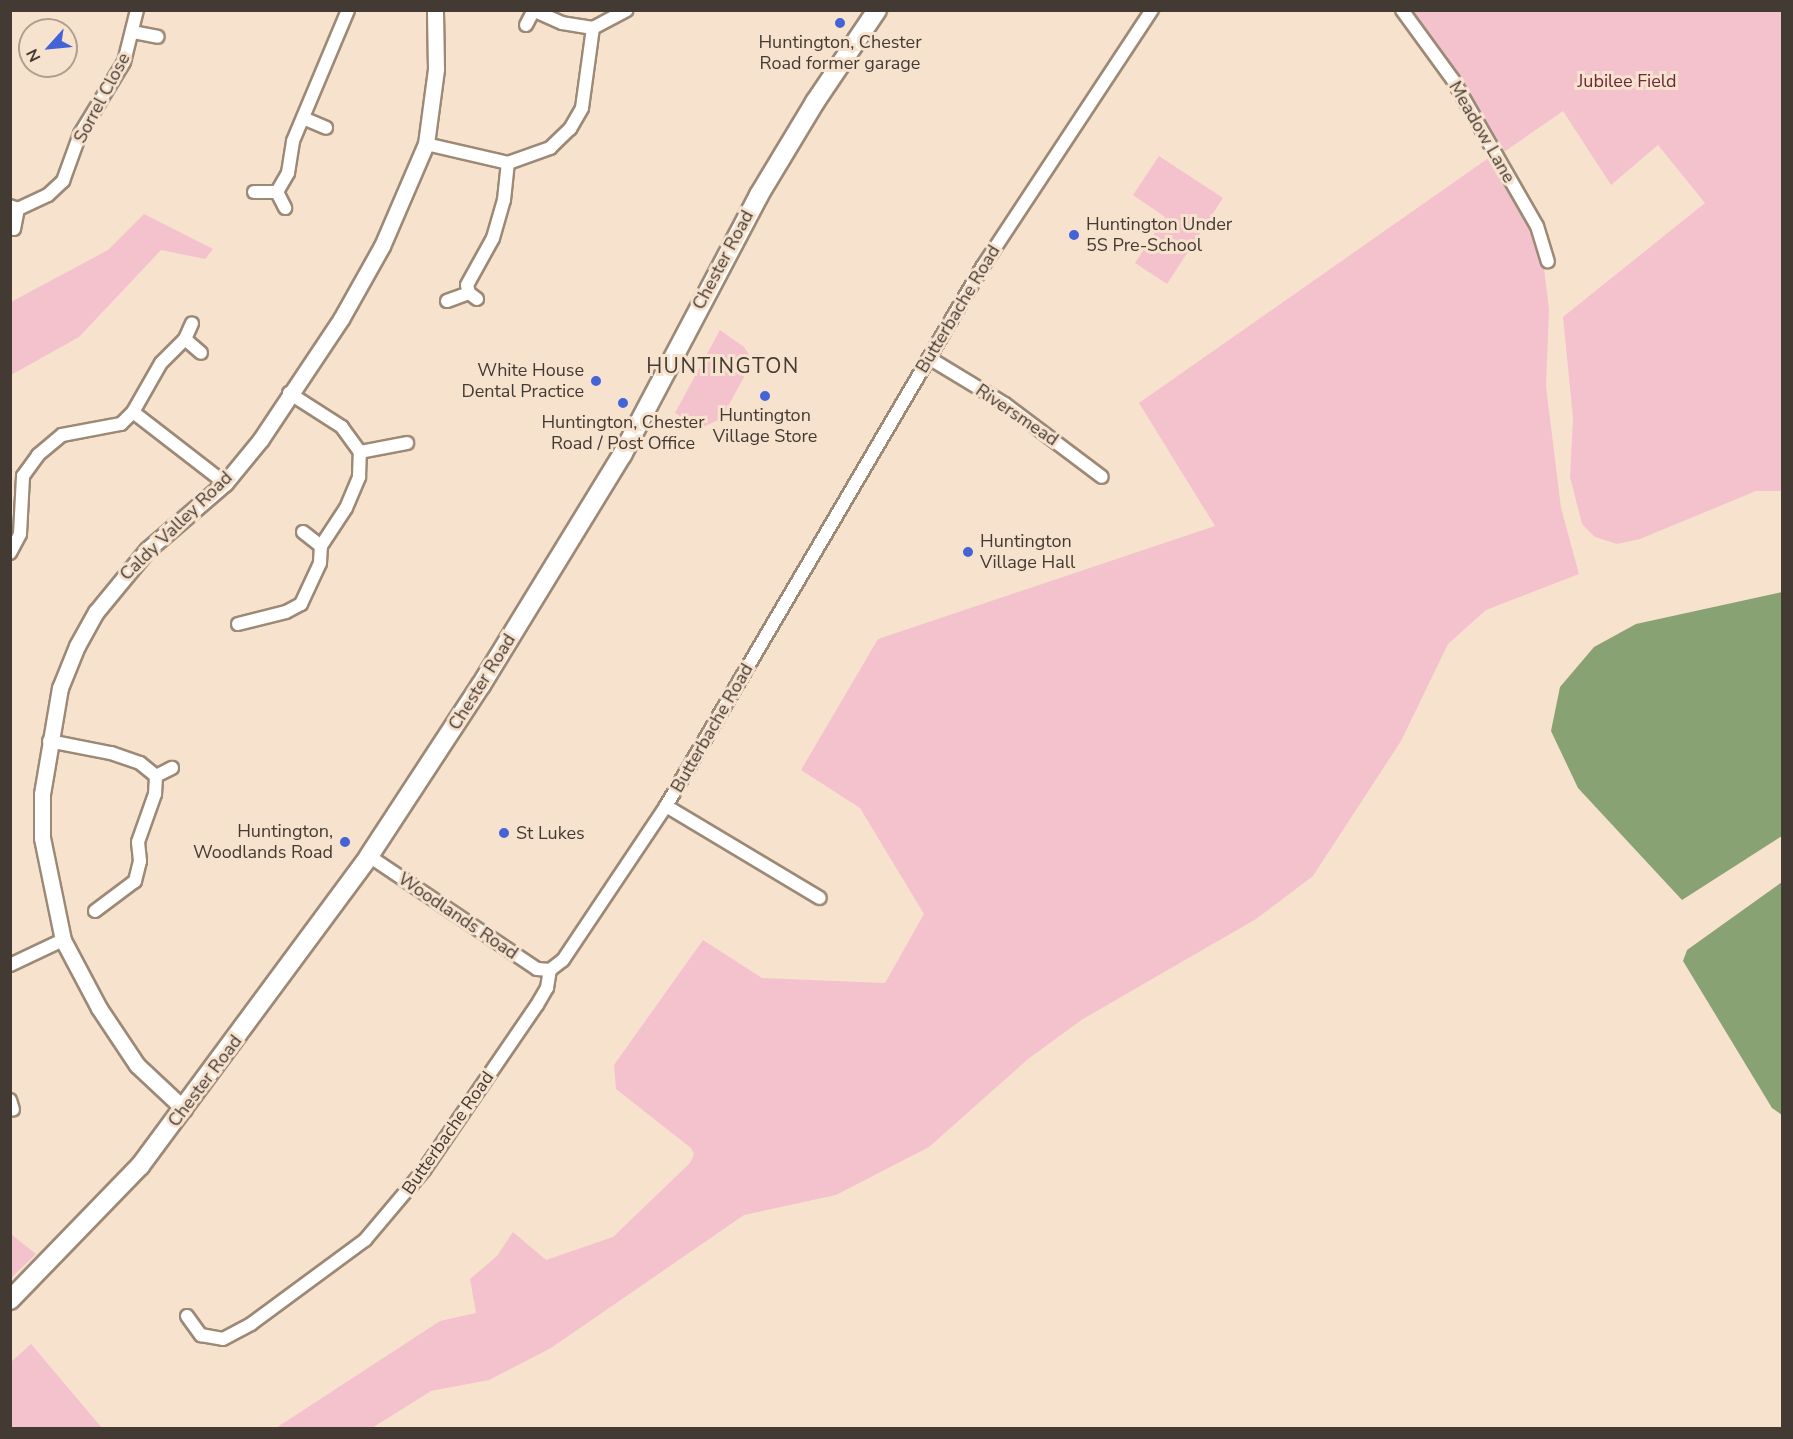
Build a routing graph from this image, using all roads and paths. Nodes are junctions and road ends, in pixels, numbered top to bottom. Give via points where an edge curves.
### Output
1 (137, 10) edge
2 (348, 10) edge
3 (435, 10) edge
4 (627, 10) edge
5 (877, 10) edge
6 (1152, 10) edge
7 (1402, 10) edge
8 (533, 11) edge
9 (526, 25) dead end
10 (593, 28) junction
11 (133, 32) junction
12 (158, 36) dead end
13 (303, 118) junction
14 (326, 128) dead end
15 (426, 144) junction
16 (508, 163) junction
17 (254, 192) dead end
18 (277, 192) junction
19 (14, 208) edge
20 (285, 208) dead end
21 (14, 229) dead end
22 (1548, 261) dead end
23 (447, 301) dead end
24 (192, 323) dead end
25 (185, 339) junction
26 (201, 353) dead end
27 (929, 358) junction
28 (289, 393) junction
29 (133, 412) junction
30 (407, 443) dead end
31 (360, 452) junction
32 (1102, 477) dead end
33 (225, 483) junction
34 (303, 532) dead end
35 (321, 546) junction
36 (10, 553) edge
37 (238, 624) dead end
38 (49, 741) junction
39 (172, 768) dead end
40 (156, 776) junction
41 (666, 806) junction
42 (369, 856) junction
43 (820, 898) dead end
44 (95, 911) dead end
45 (63, 940) junction
46 (10, 965) edge
47 (550, 970) junction
48 (184, 1108) junction
49 (10, 1300) edge
50 (187, 1316) dead end

1 - 11 street, Sorrel Close
2 - 13 street
3 - 15 street, Caldy Valley Road via 436,69
4 - 10 street
5 - 42 main road, Chester Road via 759,195 622,456 481,685
6 - 27 street, Butterbache Road via 1028,194
7 - 22 street, Meadow Lane via 1453,80 1537,226
8 - 9 street
8 - 10 street via 562,23
10 - 16 street via 582,108 570,129 550,148
11 - 12 street, Sorrel Close
11 - 19 street, Sorrel Close via 124,62 80,134 63,181 48,195
13 - 14 street
13 - 18 street via 293,141 288,173
15 - 16 street
15 - 28 street, Caldy Valley Road via 382,246 340,318
16 - 23 street via 494,238 472,270 473,296
17 - 18 street
18 - 20 street
19 - 21 street, Sorrel Close
24 - 25 street
25 - 26 street
25 - 29 street via 161,363
27 - 32 street, Riversmead via 1005,404
27 - 41 street, Butterbache Road
28 - 31 street via 342,427
28 - 33 street, Caldy Valley Road via 261,439
29 - 33 street
29 - 36 street via 121,424 62,435 38,455 23,476 20,534
30 - 31 street
31 - 35 street via 359,477 346,508
33 - 38 street, Caldy Valley Road via 147,550 96,612 60,688
34 - 35 street
35 - 37 street via 320,563 301,604 286,612
38 - 40 street via 140,762
38 - 45 street, Caldy Valley Road via 42,794 42,838
39 - 40 street
40 - 44 street via 155,794 138,842 140,861 135,881
41 - 43 street
41 - 47 street, Butterbache Road via 563,960
42 - 47 street, Woodlands Road via 537,969
42 - 48 main road, Chester Road
45 - 46 street
45 - 48 street, Caldy Valley Road via 99,1008 137,1065
47 - 50 street, Butterbache Road via 547,988 524,1025 424,1170 366,1240 294,1296 223,1339 201,1335
48 - 49 main road, Chester Road via 95,1216

